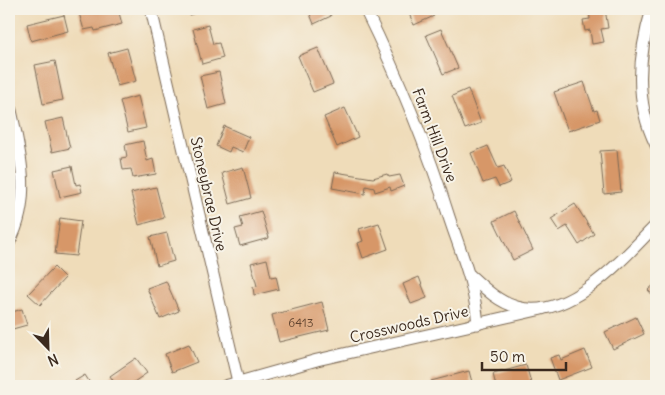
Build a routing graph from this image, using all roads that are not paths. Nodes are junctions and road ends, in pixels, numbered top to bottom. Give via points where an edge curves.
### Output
1 (151, 9) edge
2 (365, 9) edge
3 (652, 9) edge
4 (9, 101) edge
5 (656, 145) edge
6 (656, 225) edge
7 (9, 243) edge
8 (470, 274) junction
9 (542, 309) junction
10 (478, 324) junction
11 (238, 384) edge
12 (225, 386) edge

1 - 11 street, Stoneybrae Drive
2 - 8 street, Farm Hill Drive via 409,106
3 - 5 street via 642,48 640,91 645,120
4 - 7 street via 24,180 20,218
6 - 9 street via 595,282 575,295
8 - 9 street via 504,302 516,307
8 - 10 street, Crosswoods Drive
9 - 10 street
10 - 11 street, Crosswoods Drive via 317,360
11 - 12 street, Crosswoods Drive

